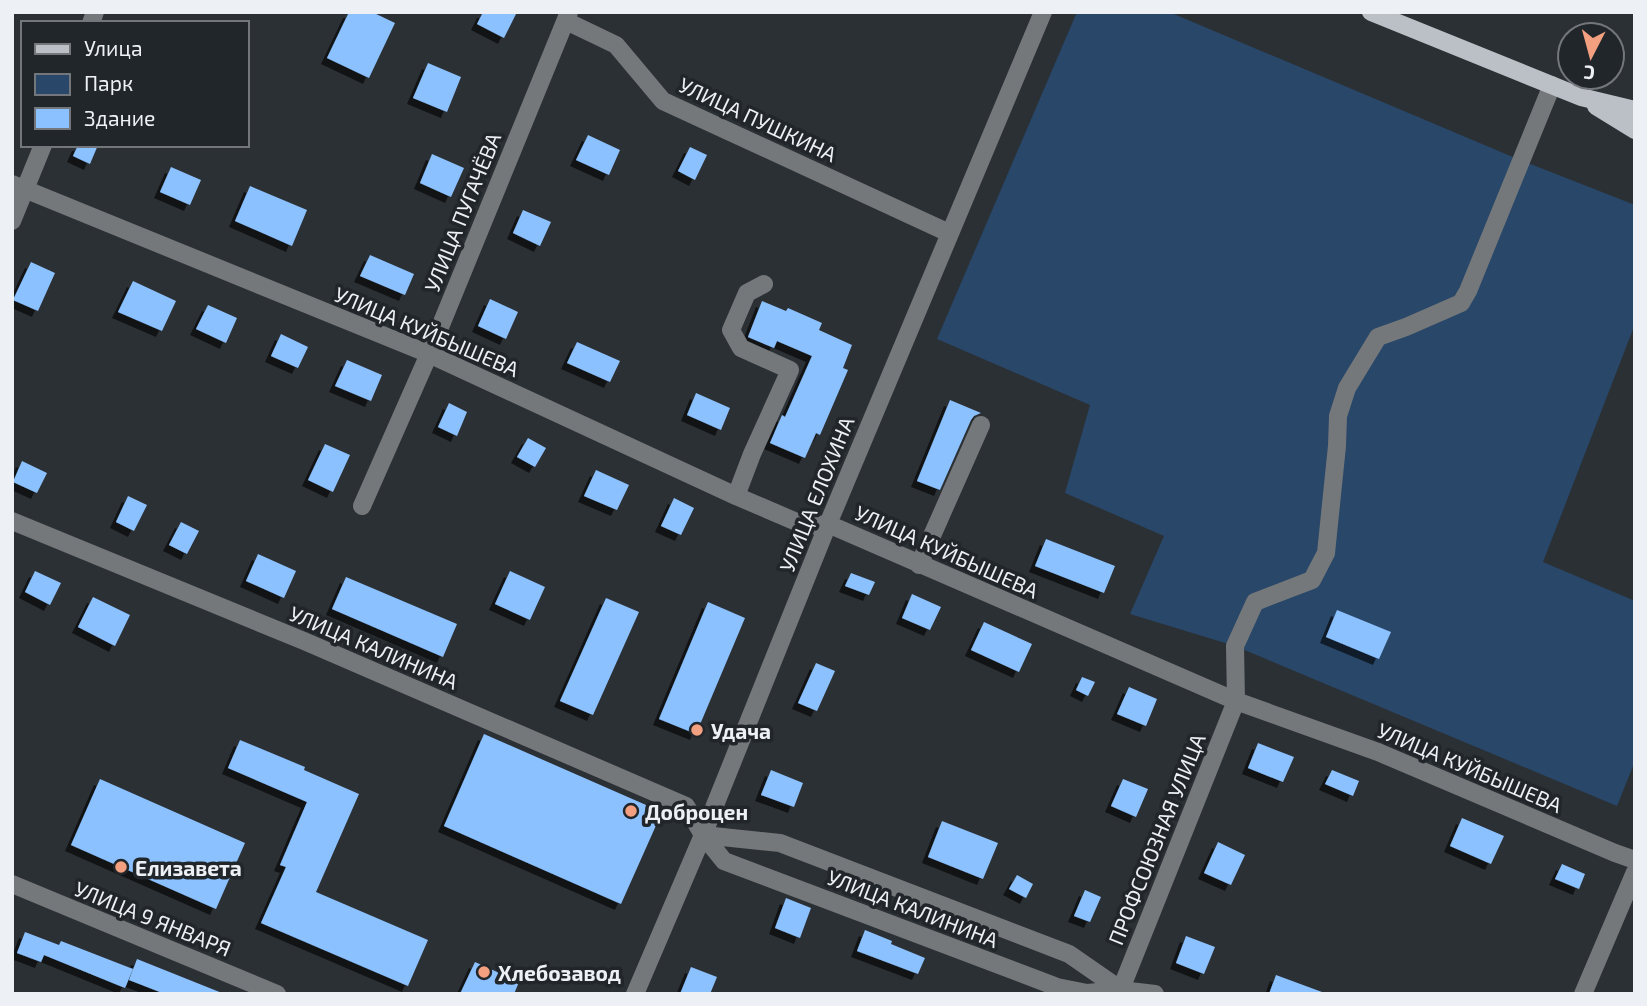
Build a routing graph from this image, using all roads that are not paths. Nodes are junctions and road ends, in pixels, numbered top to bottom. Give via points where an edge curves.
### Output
1 (1043, 12) edge
2 (1371, 12) edge
3 (567, 16) edge
4 (1552, 85) junction
5 (1581, 97) junction
6 (1635, 110) edge
7 (1635, 130) edge
8 (42, 147) edge
9 (19, 186) edge
10 (12, 221) edge
11 (949, 233) junction
12 (764, 285) dead end
13 (429, 354) junction
14 (981, 425) dead end
15 (736, 495) junction
16 (362, 506) dead end
17 (12, 521) edge
18 (828, 524) junction
19 (919, 565) junction
20 (1236, 701) junction
21 (703, 835) junction
22 (1635, 860) edge
23 (1635, 872) edge
24 (12, 884) edge
25 (1120, 992) edge
26 (277, 994) edge
27 (635, 994) edge
28 (1156, 994) edge
29 (1583, 994) edge

1 - 11 street, УЛИЦА ЕЛОХИНА
2 - 4 main road
3 - 11 street, УЛИЦА ПУШКИНА via 615,45 663,101
3 - 13 street, УЛИЦА ПУГАЧЁВА
4 - 5 main road
4 - 20 street via 1461,303 1378,337 1347,388 1338,416 1325,554 1312,580 1255,602 1235,646
5 - 6 main road
5 - 7 main road
8 - 9 street
9 - 10 street
9 - 13 street, УЛИЦА КУЙБЫШЕВА
11 - 18 street, УЛИЦА ЕЛОХИНА
12 - 15 street via 747,293 730,330 741,348 790,370
13 - 15 street, УЛИЦА КУЙБЫШЕВА
13 - 16 street, УЛИЦА ПУГАЧЁВА
14 - 19 street
15 - 18 street, УЛИЦА КУЙБЫШЕВА via 806,526
17 - 21 street, УЛИЦА КАЛИНИНА via 686,806
18 - 19 street, УЛИЦА КУЙБЫШЕВА
18 - 21 street, УЛИЦА ЕЛОХИНА
19 - 20 street, УЛИЦА КУЙБЫШЕВА
20 - 22 street, УЛИЦА КУЙБЫШЕВА via 1378,752
20 - 25 street, ПРОФСОЮЗНАЯ УЛИЦА
21 - 25 street, УЛИЦА КАЛИНИНА via 780,843 1069,954
21 - 25 street, УЛИЦА КАЛИНИНА via 724,861 1057,987 1087,993
21 - 27 street, УЛИЦА ЕЛОХИНА
23 - 29 street
24 - 26 street, УЛИЦА 9 ЯНВАРЯ
25 - 28 street, УЛИЦА КАЛИНИНА

